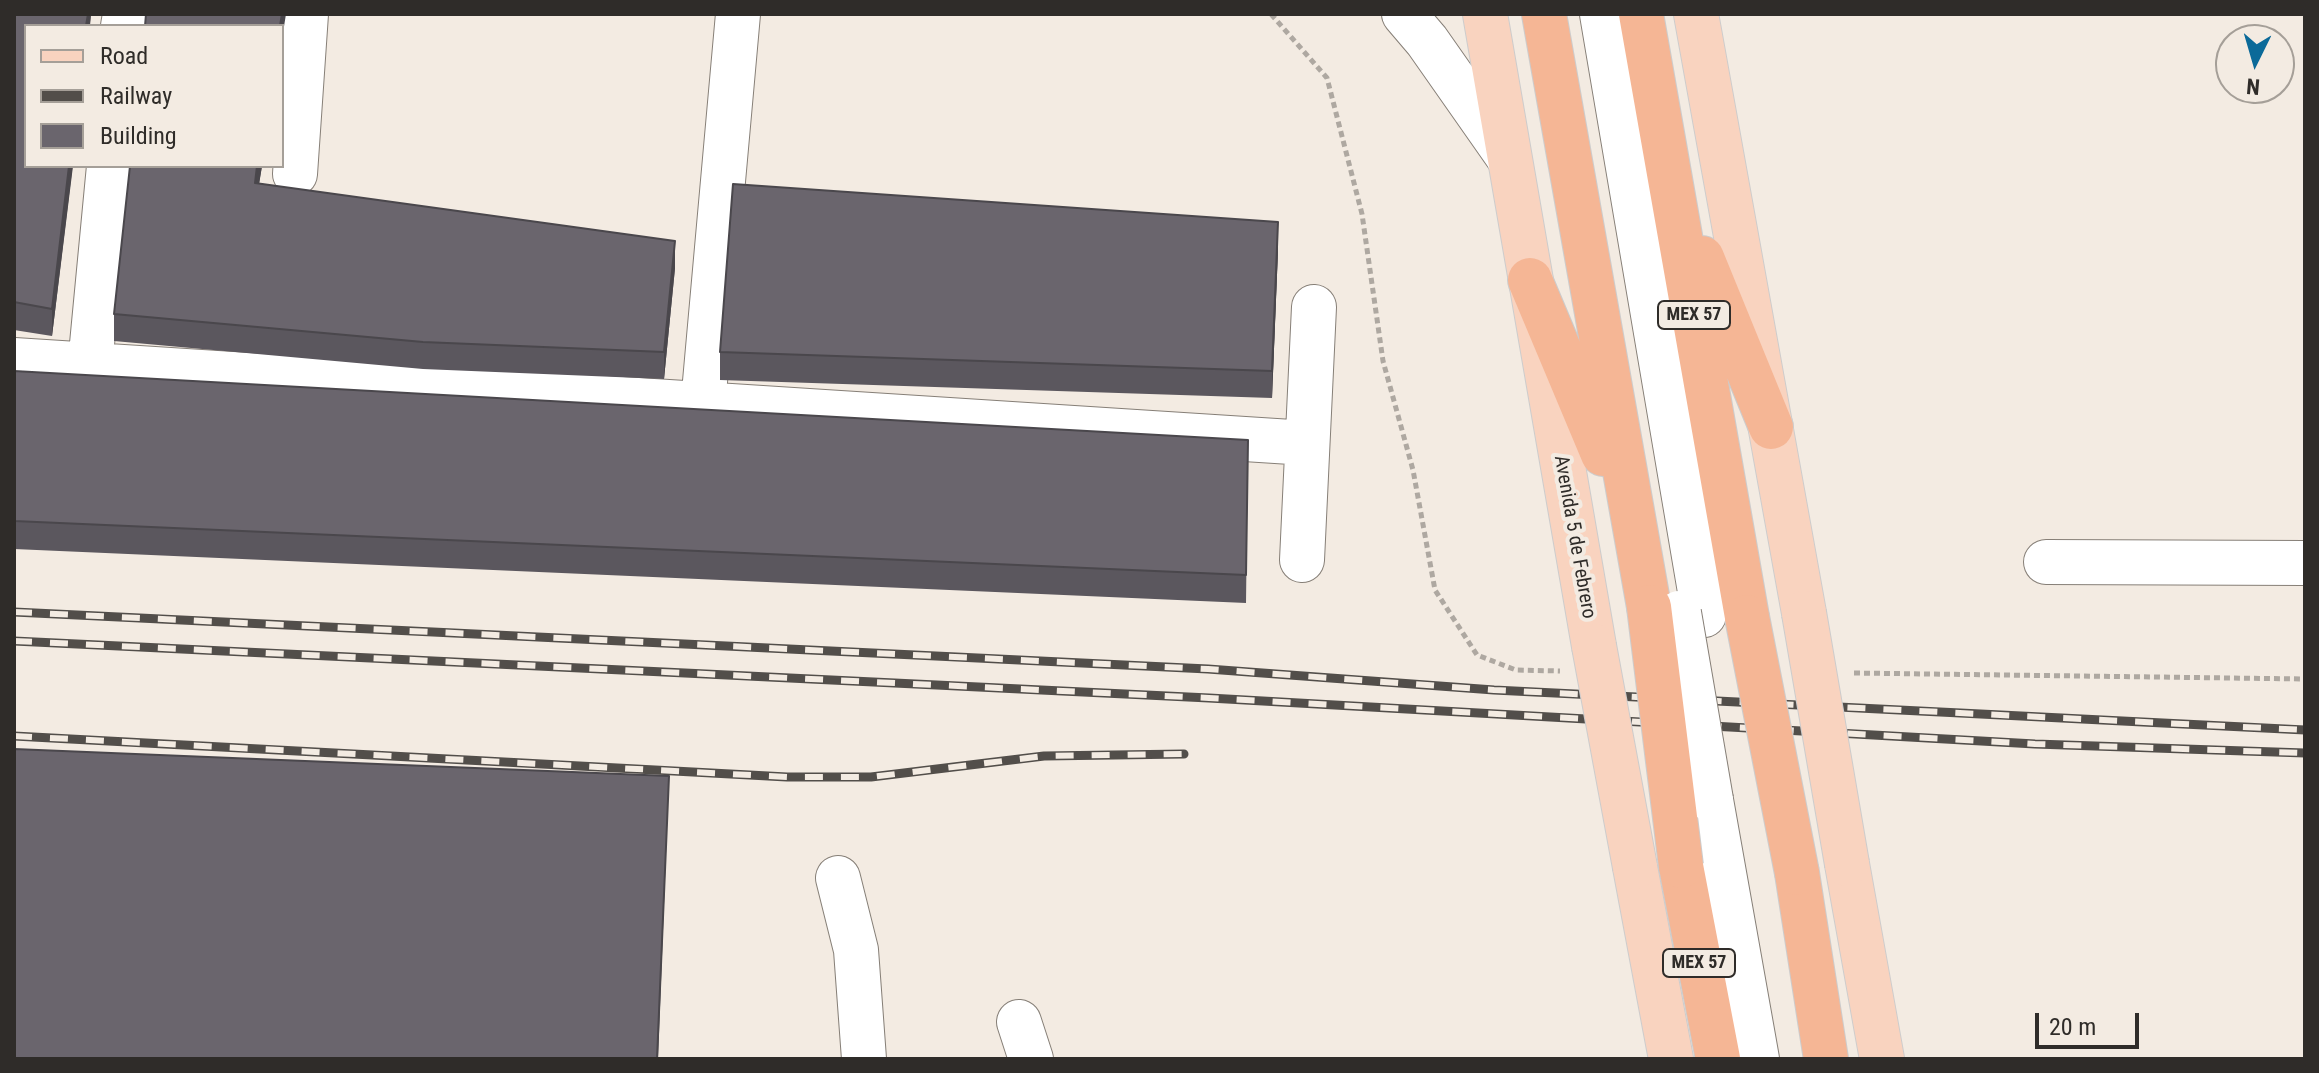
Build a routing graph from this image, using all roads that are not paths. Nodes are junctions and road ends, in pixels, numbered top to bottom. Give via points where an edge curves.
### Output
1 (306, 14) edge
2 (738, 14) edge
3 (1404, 14) edge
4 (1485, 14) edge
5 (1544, 14) edge
6 (1577, 14) edge
7 (1602, 14) edge
8 (1641, 14) edge
9 (1696, 14) edge
10 (1509, 158) junction
11 (109, 168) edge
12 (295, 174) dead end
13 (1670, 178) junction
14 (1530, 280) junction
15 (1314, 307) dead end
16 (14, 360) edge
17 (90, 365) junction
18 (703, 404) junction
19 (1771, 427) junction
20 (1307, 443) junction
21 (1635, 529) junction
22 (1302, 560) dead end
23 (2046, 562) dead end
24 (2305, 563) edge
25 (1677, 611) junction
26 (1726, 801) junction
27 (838, 878) dead end
28 (864, 1059) edge
29 (1671, 1059) edge
30 (1718, 1059) edge
31 (1757, 1059) edge
32 (1787, 1059) edge
33 (1826, 1059) edge
34 (1882, 1059) edge

1 - 12 street
2 - 18 street
3 - 10 street
4 - 10 main road, Avenida 5 de Febrero
5 - 21 highway, MEX 57
6 - 25 street
7 - 25 street
8 - 13 highway, MEX 57
9 - 19 main road
10 - 14 main road, Avenida 5 de Febrero
11 - 17 street
13 - 19 highway
13 - 33 highway, MEX 57, bridge
14 - 21 highway
14 - 29 main road, Avenida 5 de Febrero, bridge
15 - 20 street
16 - 17 street
17 - 18 street
18 - 20 street
19 - 34 main road, bridge
20 - 22 street
21 - 25 highway, MEX 57
23 - 24 street
25 - 26 street, bridge
25 - 30 highway, MEX 57, bridge via 1681,866
26 - 31 street
26 - 32 street
27 - 28 street via 856,950

